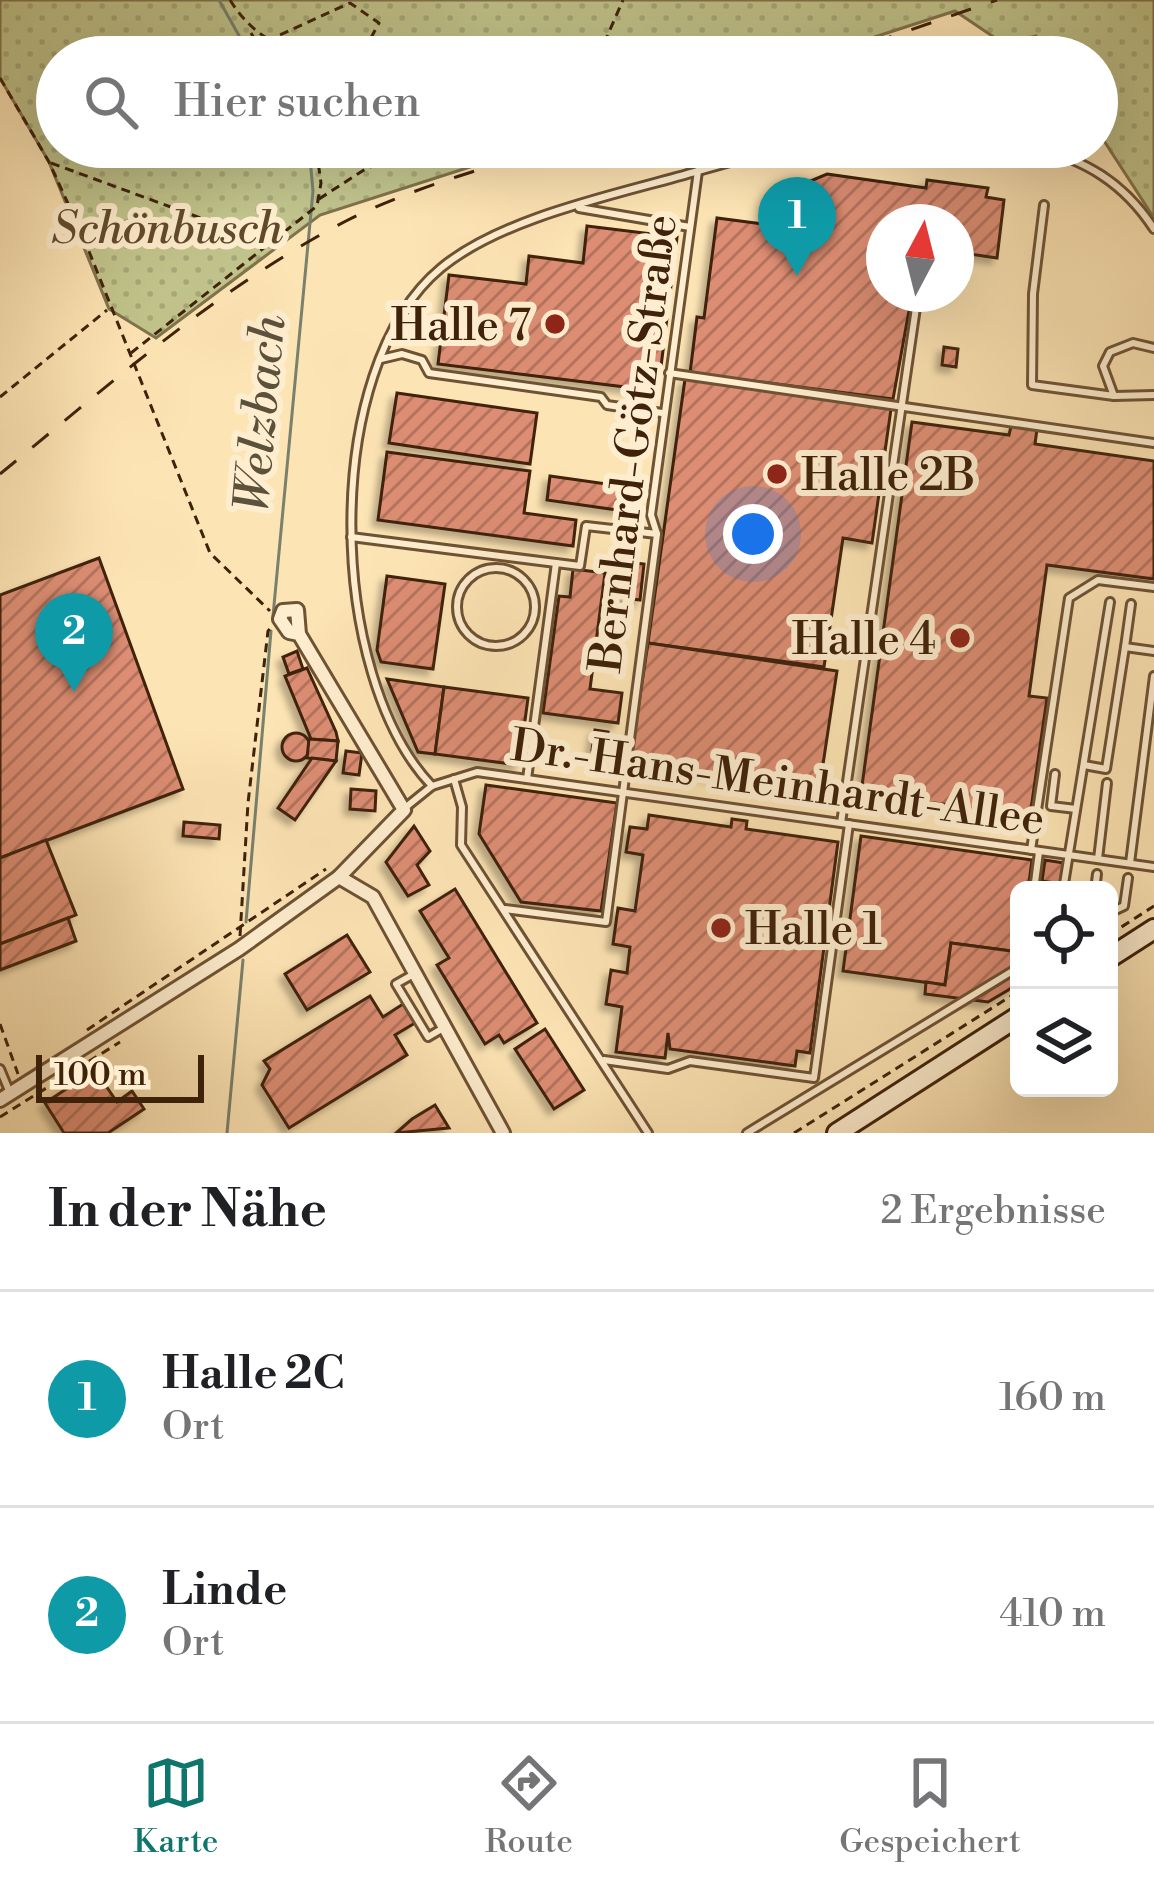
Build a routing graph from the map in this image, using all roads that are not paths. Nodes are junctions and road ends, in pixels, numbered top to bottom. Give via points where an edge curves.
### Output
1 (709, 168) edge
2 (1087, 168) edge
3 (698, 171) junction
4 (1044, 205) dead end
5 (575, 207) junction
6 (690, 227) junction
7 (1154, 229) edge
8 (916, 312) edge
9 (1154, 348) edge
10 (381, 359) junction
11 (669, 373) junction
12 (1154, 395) edge
13 (1114, 396) junction
14 (904, 405) junction
15 (663, 413) junction
16 (1154, 443) edge
17 (657, 534) junction
18 (350, 537) junction
19 (556, 563) junction
20 (500, 568) joint
21 (1154, 587) edge
22 (1111, 602) dead end
23 (1131, 604) dead end
24 (280, 619) road end
25 (1125, 647) junction
26 (1154, 651) edge
27 (1154, 676) edge
28 (1084, 765) junction
29 (1142, 768) junction
30 (1154, 770) edge
31 (1055, 774) dead end
32 (454, 779) junction
33 (527, 779) junction
34 (1107, 783) dead end
35 (432, 786) junction
36 (623, 793) junction
37 (1076, 809) junction
38 (404, 810) junction
39 (845, 824) junction
40 (1035, 850) junction
41 (1069, 855) junction
42 (1098, 859) junction
43 (1130, 863) junction
44 (1154, 867) edge
45 (333, 873) junction
46 (1096, 874) dead end
47 (1128, 878) dead end
48 (1034, 881) edge
49 (1065, 881) edge
50 (1095, 881) edge
51 (505, 909) junction
52 (1118, 909) edge
53 (1154, 929) edge
54 (1118, 952) edge
55 (1010, 972) edge
56 (416, 974) junction
57 (1010, 1022) edge
58 (445, 1027) junction
59 (604, 1060) junction
60 (0, 1069) edge
61 (814, 1078) junction
62 (814, 1092) junction
63 (5, 1093) edge
64 (502, 1133) edge
65 (648, 1133) edge
66 (747, 1133) edge
67 (837, 1133) edge

1 - 3 lane
2 - 7 lane via 1108,176
3 - 5 lane
3 - 6 lane, Bernhard-Götz-Straße
4 - 13 lane via 1032,385
5 - 6 lane
5 - 10 lane via 480,242 439,269
6 - 11 lane, Bernhard-Götz-Straße
8 - 14 lane
9 - 13 lane via 1133,343 1110,352 1103,366
10 - 15 lane via 402,354 422,360 429,373
10 - 18 lane
11 - 14 lane
11 - 15 lane, Bernhard-Götz-Straße
12 - 13 lane
14 - 16 lane
14 - 39 lane
15 - 17 lane, Bernhard-Götz-Straße via 651,515
17 - 19 lane via 586,526 580,566
17 - 36 lane, Bernhard-Götz-Straße
18 - 19 lane
18 - 35 lane via 364,657 391,728
19 - 33 lane
20 - 20 lane via 463,585 456,609 465,632 486,646 509,644 535,614 532,592
21 - 40 lane via 1098,580 1069,598
22 - 28 lane
23 - 25 lane
24 - 38 street via 299,634
25 - 26 lane
25 - 28 lane via 1106,769
27 - 29 lane
28 - 37 lane
29 - 30 lane
29 - 43 lane
31 - 37 lane via 1051,806
32 - 33 lane, Dr.-Hans-Meinhardt-Allee via 477,772
32 - 35 lane, Dr.-Hans-Meinhardt-Allee
32 - 51 lane via 461,845
33 - 36 lane, Dr.-Hans-Meinhardt-Allee
34 - 42 lane
35 - 38 lane, Dr.-Hans-Meinhardt-Allee
36 - 39 lane, Dr.-Hans-Meinhardt-Allee
36 - 51 lane, Bernhard-Götz-Straße via 606,922
37 - 41 lane
38 - 45 street
39 - 40 lane, Dr.-Hans-Meinhardt-Allee
39 - 61 lane
40 - 41 lane, Dr.-Hans-Meinhardt-Allee
40 - 48 lane
41 - 42 lane, Dr.-Hans-Meinhardt-Allee
41 - 49 lane
42 - 43 lane, Dr.-Hans-Meinhardt-Allee
43 - 44 lane, Dr.-Hans-Meinhardt-Allee
45 - 56 street via 373,897
45 - 63 street via 239,950
46 - 50 lane
47 - 52 lane
51 - 59 lane
53 - 54 main road
55 - 62 lane
56 - 58 street
56 - 58 lane via 396,984 428,1037
57 - 67 main road
58 - 64 street
59 - 61 lane via 668,1069 690,1061
59 - 65 lane
60 - 63 lane
61 - 62 lane
62 - 66 lane

